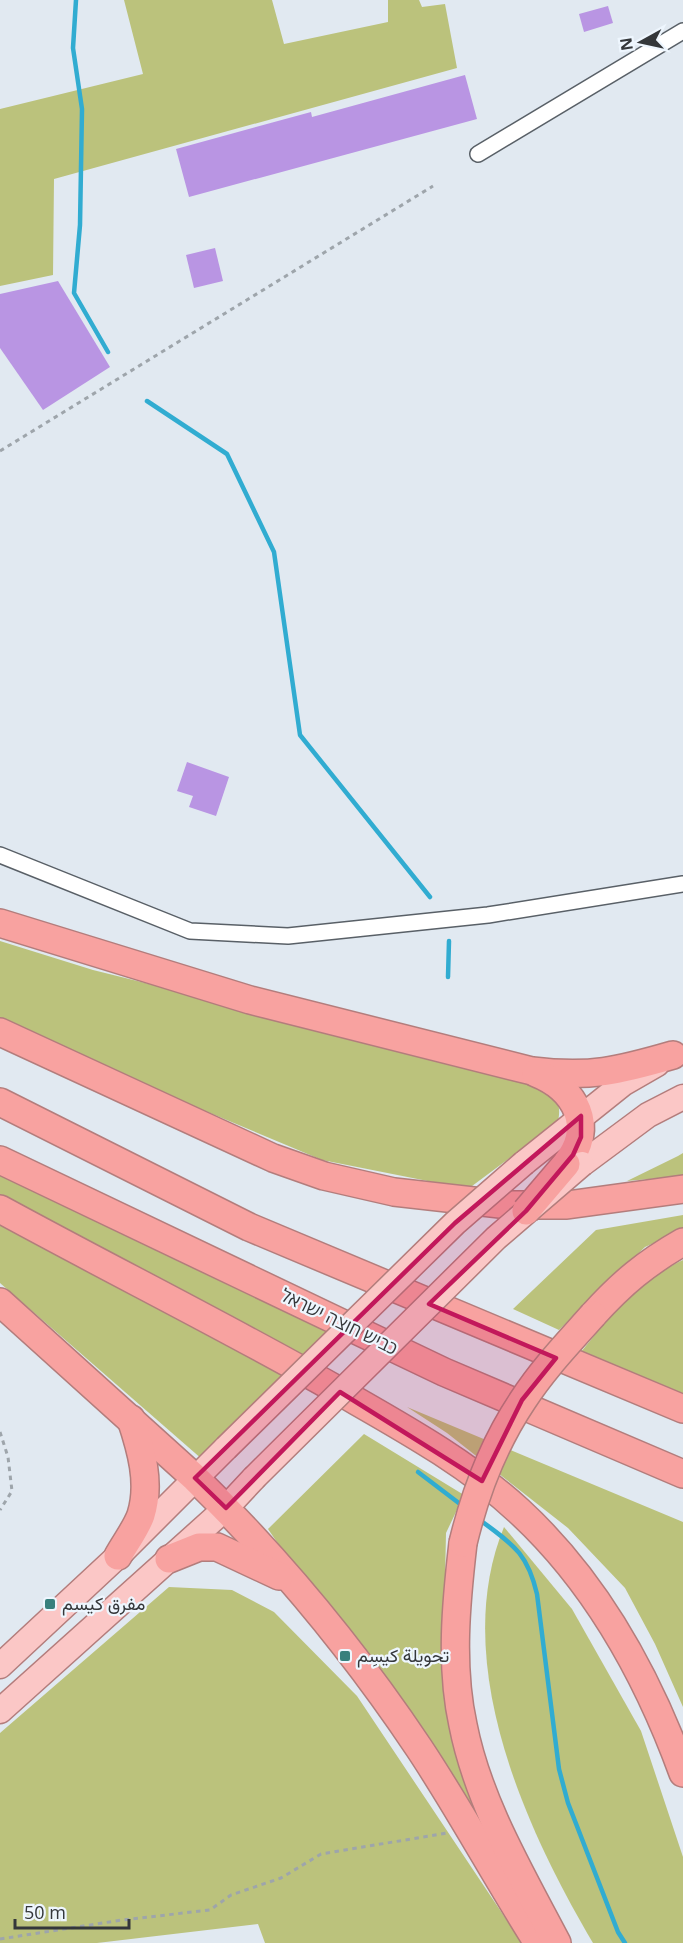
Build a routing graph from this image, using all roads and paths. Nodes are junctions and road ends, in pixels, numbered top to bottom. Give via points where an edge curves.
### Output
1 (683, 31) edge
2 (478, 154) dead end
3 (433, 186) dead end
4 (0, 451) edge
5 (0, 855) edge
6 (683, 884) edge
7 (0, 923) edge
8 (0, 1032) edge
9 (678, 1052) edge
10 (532, 1071) junction
11 (683, 1097) edge
12 (0, 1102) edge
13 (581, 1116) junction
14 (0, 1160) edge
15 (574, 1164) junction
16 (683, 1189) edge
17 (0, 1209) edge
18 (526, 1211) joint
19 (683, 1242) edge
20 (0, 1302) edge
21 (683, 1409) edge
22 (131, 1418) junction
23 (0, 1432) edge
24 (683, 1474) edge
25 (195, 1478) junction
26 (226, 1508) junction
27 (0, 1510) edge
28 (118, 1556) junction
29 (169, 1559) junction
30 (293, 1584) junction
31 (0, 1666) edge
32 (0, 1711) edge
33 (683, 1773) edge
34 (455, 1831) dead end
35 (0, 1939) edge
36 (549, 1939) edge

1 - 2 street
3 - 4 path
5 - 6 street via 190,931 277,935 488,915
7 - 10 highway via 250,1000
8 - 16 highway via 273,1158 324,1176 394,1192 509,1205 567,1205
9 - 10 highway via 609,1073 569,1075
9 - 13 main road via 624,1083
10 - 13 highway via 566,1094
11 - 15 main road
12 - 21 highway via 249,1227
13 - 15 highway via 581,1137
13 - 25 main road, bridge via 455,1223
14 - 24 highway, כביש חוצה ישראל via 444,1372
15 - 18 highway, bridge
17 - 33 highway via 370,1409 459,1462 519,1511 573,1570 624,1646 668,1731
18 - 26 main road, bridge
19 - 36 highway, bridge via 623,1282 522,1400 473,1504 463,1543 456,1603 462,1724 490,1809
20 - 22 highway
22 - 25 highway
22 - 28 highway via 142,1452 146,1495 140,1517
23 - 27 path via 12,1491
25 - 26 highway
25 - 28 main road
26 - 29 main road
26 - 30 highway
28 - 31 main road
29 - 30 highway via 199,1547 217,1547
29 - 32 main road
30 - 36 highway via 322,1616 420,1749
34 - 35 path via 321,1854 281,1878 231,1895 210,1910

